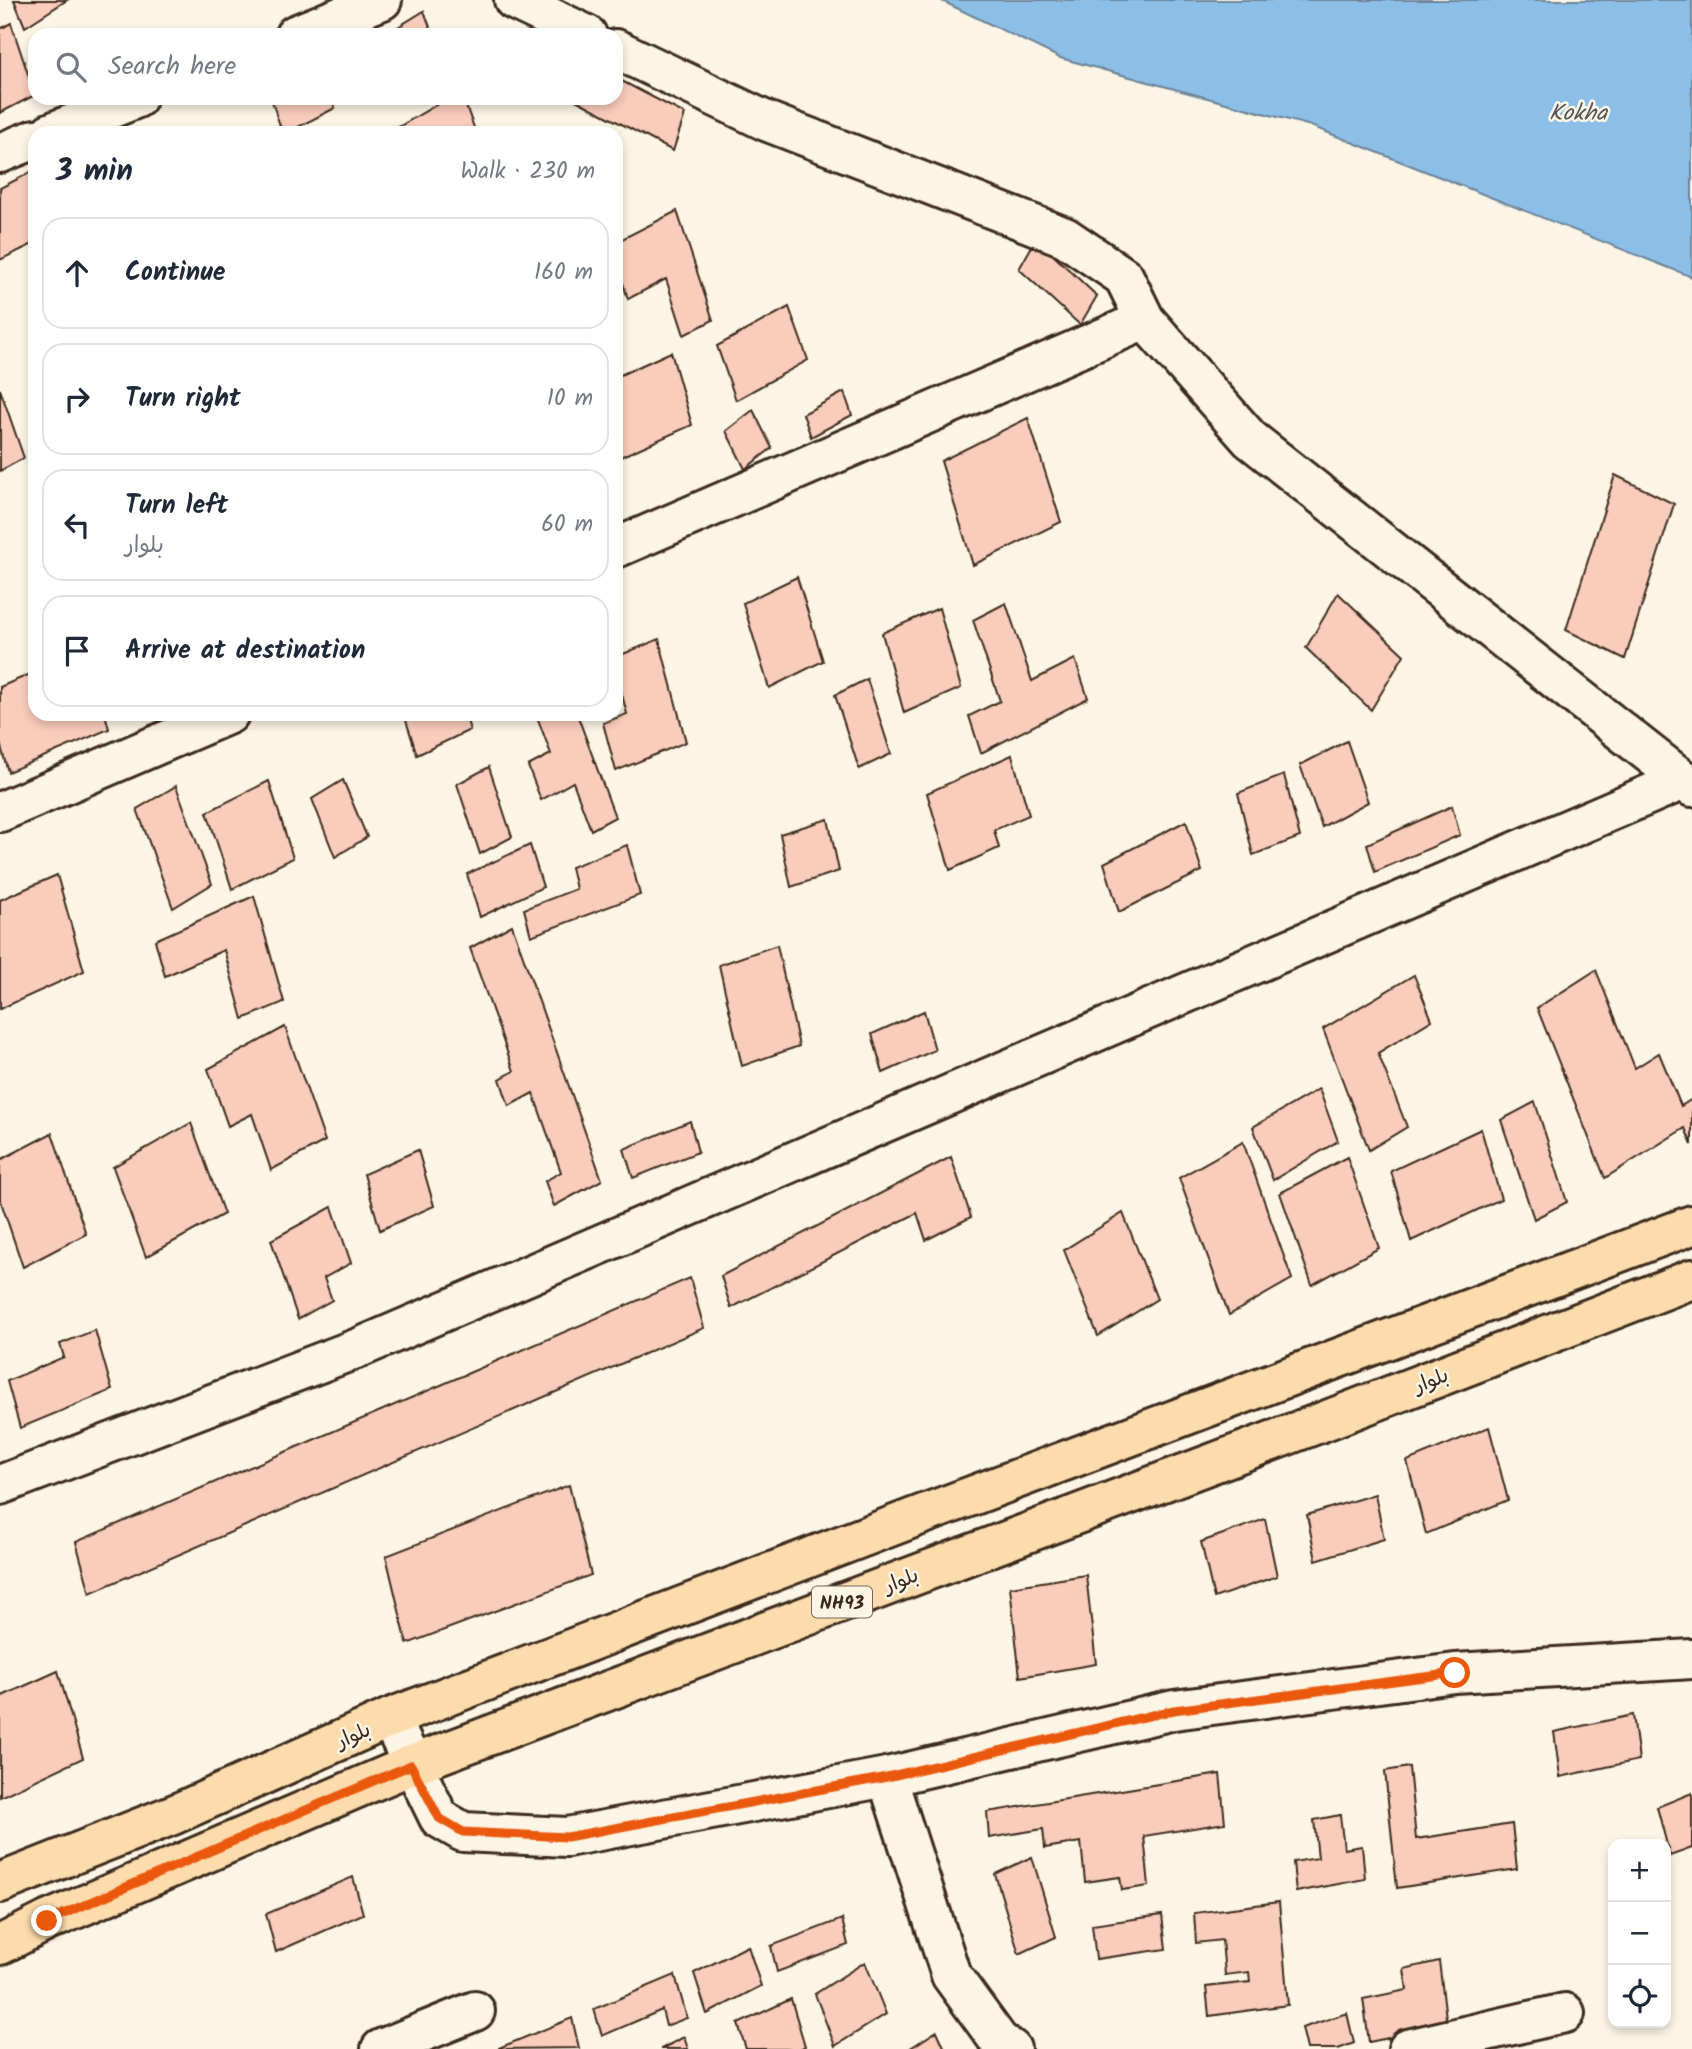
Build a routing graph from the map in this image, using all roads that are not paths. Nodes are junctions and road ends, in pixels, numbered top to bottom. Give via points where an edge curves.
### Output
1 (382, 0) edge
2 (514, 0) edge
3 (312, 28) edge
4 (572, 28) edge
5 (623, 52) edge
6 (120, 105) edge
7 (68, 126) edge
8 (28, 142) edge
9 (0, 153) edge
10 (1146, 320) junction
11 (623, 545) edge
12 (213, 721) edge
13 (1687, 783) edge
14 (0, 812) edge
15 (1692, 1225) edge
16 (1692, 1279) edge
17 (0, 1485) edge
18 (1692, 1659) edge
19 (390, 1718) junction
20 (411, 1765) junction
21 (887, 1777) junction
22 (0, 1883) edge
23 (0, 1945) edge
24 (475, 2011) dead end
25 (1565, 2013) dead end
26 (381, 2049) edge
27 (1011, 2049) edge
28 (1408, 2049) edge

1 - 3 street
2 - 4 street
5 - 10 street via 766,121 1065,237 1124,277
6 - 7 street
8 - 9 street
10 - 11 street
10 - 13 street via 1250,439
12 - 14 street
13 - 17 street via 361,1347
15 - 19 main road, بلوار / NH93
16 - 20 main road, بلوار / NH93
18 - 21 street via 1455,1673 1174,1710
19 - 20 street
19 - 22 main road, بلوار / NH93 via 175,1814
20 - 21 street via 439,1818 463,1832 567,1837
20 - 23 main road, بلوار / NH93
21 - 27 street via 951,1975 999,2041
24 - 26 street
25 - 28 street

